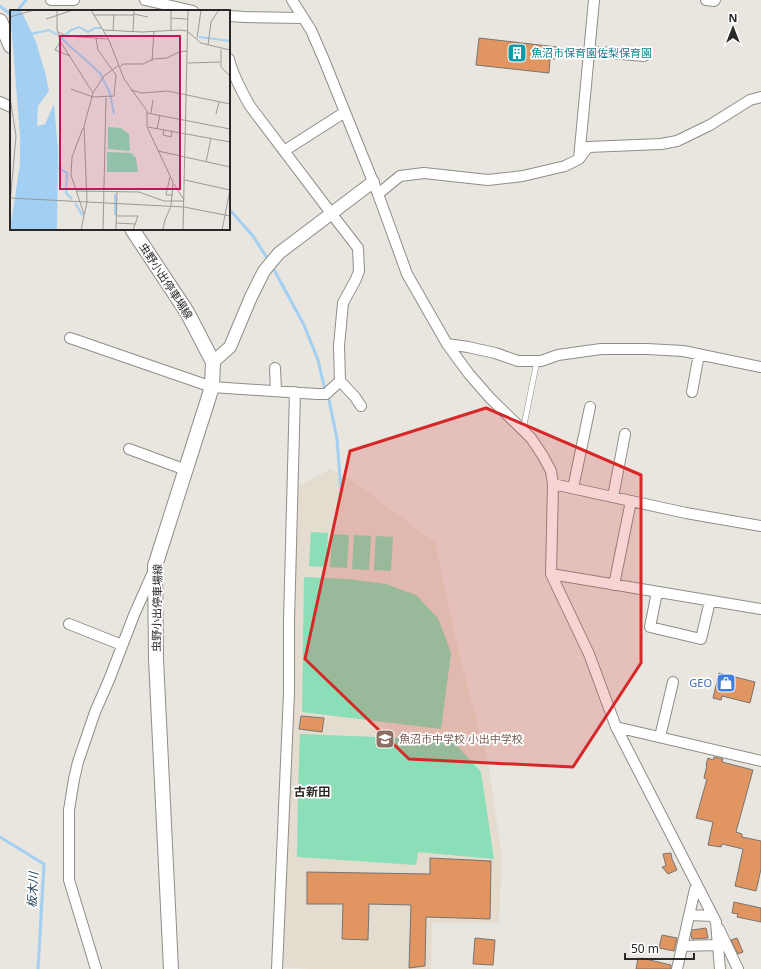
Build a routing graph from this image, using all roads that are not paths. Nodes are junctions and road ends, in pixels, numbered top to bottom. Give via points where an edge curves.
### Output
1 (51, 0) edge
2 (74, 0) edge
3 (145, 0) edge
4 (292, 0) edge
5 (594, 0) edge
6 (706, 0) edge
7 (715, 0) edge
8 (188, 10) edge
9 (230, 16) edge
10 (303, 18) junction
11 (2, 31) edge
12 (10, 44) edge
13 (589, 51) junction
14 (644, 56) dead end
15 (230, 66) edge
16 (761, 97) edge
17 (0, 102) edge
18 (10, 106) edge
19 (345, 112) junction
20 (284, 151) junction
21 (579, 159) junction
22 (373, 182) junction
23 (378, 194) junction
24 (330, 213) junction
25 (133, 230) edge
26 (70, 338) dead end
27 (447, 344) junction
28 (699, 354) junction
29 (537, 361) junction
30 (213, 362) junction
31 (761, 367) edge
32 (275, 368) dead end
33 (340, 381) junction
34 (212, 387) junction
35 (276, 391) junction
36 (295, 392) junction
37 (692, 392) dead end
38 (361, 406) dead end
39 (590, 407) dead end
40 (524, 430) junction
41 (625, 434) dead end
42 (129, 449) dead end
43 (186, 470) junction
44 (553, 484) junction
45 (573, 488) junction
46 (613, 497) junction
47 (631, 501) junction
48 (761, 526) edge
49 (155, 566) junction
50 (551, 574) junction
51 (614, 585) junction
52 (656, 592) junction
53 (710, 601) junction
54 (761, 610) edge
55 (69, 624) dead end
56 (122, 645) junction
57 (673, 682) dead end
58 (616, 727) junction
59 (660, 737) junction
60 (761, 761) edge
61 (695, 889) dead end
62 (689, 915) junction
63 (714, 919) junction
64 (718, 945) junction
65 (682, 946) junction
66 (96, 969) edge
67 (171, 969) edge
68 (277, 969) edge
69 (677, 969) edge
70 (720, 969) edge
71 (738, 969) edge

1 - 2 street
3 - 8 street
4 - 10 street
5 - 13 street
6 - 7 street
9 - 10 street
10 - 19 street via 311,30
11 - 12 main road
13 - 14 street
13 - 21 street
15 - 20 street via 250,106
16 - 21 street via 750,100 678,141 588,147
17 - 18 street
19 - 20 street
19 - 22 street
20 - 24 street
21 - 23 street via 565,166 523,176 488,180 424,173 400,176
22 - 23 street
22 - 24 street
23 - 27 street via 407,274
24 - 30 street via 279,253 264,270 230,347
24 - 33 street via 358,248 359,271 343,303 338,346
25 - 30 main road, 虫野小出停車場線 via 187,312
26 - 34 street
27 - 29 street via 495,353 518,361
27 - 40 street via 490,398
28 - 29 street via 647,349 601,349 558,355
28 - 31 street
28 - 37 street
29 - 40 lane
30 - 34 main road, 虫野小出停車場線
32 - 35 street
33 - 36 street via 328,391 317,394
33 - 38 street
34 - 35 street
34 - 43 main road, 虫野小出停車場線
35 - 36 street
36 - 68 street via 289,693
39 - 45 street
40 - 44 street via 543,456 551,471
41 - 46 street
42 - 43 street
43 - 49 main road, 虫野小出停車場線
44 - 45 street
44 - 50 street
45 - 46 street
46 - 47 street
47 - 48 street
47 - 51 street
49 - 56 street
49 - 67 main road, 虫野小出停車場線 via 157,667
50 - 51 street
50 - 58 street via 589,654
51 - 52 street
52 - 53 street
52 - 53 street via 650,627 701,639
53 - 54 street
55 - 56 street
56 - 66 street via 78,762 69,810 69,880
57 - 59 street
58 - 59 street
58 - 63 street
59 - 60 street
61 - 62 street
62 - 63 street
62 - 65 street
63 - 64 street
63 - 71 street
64 - 65 street
64 - 70 street
65 - 69 street

